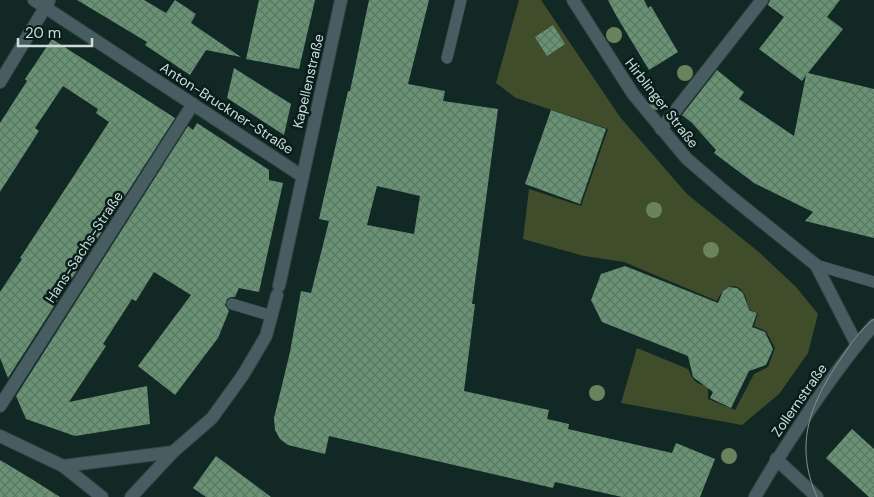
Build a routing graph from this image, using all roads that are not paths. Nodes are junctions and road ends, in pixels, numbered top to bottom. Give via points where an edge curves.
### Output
1 (34, 0) edge
2 (341, 0) edge
3 (461, 0) edge
4 (573, 0) edge
5 (762, 0) edge
6 (48, 4) edge
7 (447, 58) dead end
8 (0, 82) edge
9 (193, 104) junction
10 (661, 129) junction
11 (302, 176) junction
12 (816, 265) junction
13 (874, 282) edge
14 (232, 304) dead end
15 (272, 316) junction
16 (874, 325) edge
17 (857, 345) junction
18 (0, 406) edge
19 (0, 436) edge
20 (173, 452) junction
21 (776, 459) junction
22 (63, 466) junction
23 (102, 497) edge
24 (132, 497) edge
25 (755, 497) edge
26 (818, 497) edge

1 - 6 street, Anton-Bruckner-Straße
2 - 11 street, Kapellenstraße
3 - 7 lane
4 - 10 street, Hirblinger Straße via 633,94
5 - 10 street
6 - 8 street
6 - 9 street, Anton-Bruckner-Straße
9 - 11 street, Anton-Bruckner-Straße
9 - 18 street, Hans-Sachs-Straße
10 - 12 street, Hirblinger Straße via 712,181
11 - 15 street, Kapellenstraße
12 - 13 lane, Hirblinger Straße
12 - 17 street, Hirblinger Straße
14 - 15 lane
15 - 20 street, Kapellenstraße via 266,336 223,404
16 - 17 street, Zollernstraße
17 - 21 street, Zollernstraße
19 - 22 street
20 - 22 street
20 - 24 street, Kapellenstraße
21 - 25 street, Zollernstraße
21 - 26 street
22 - 23 street

